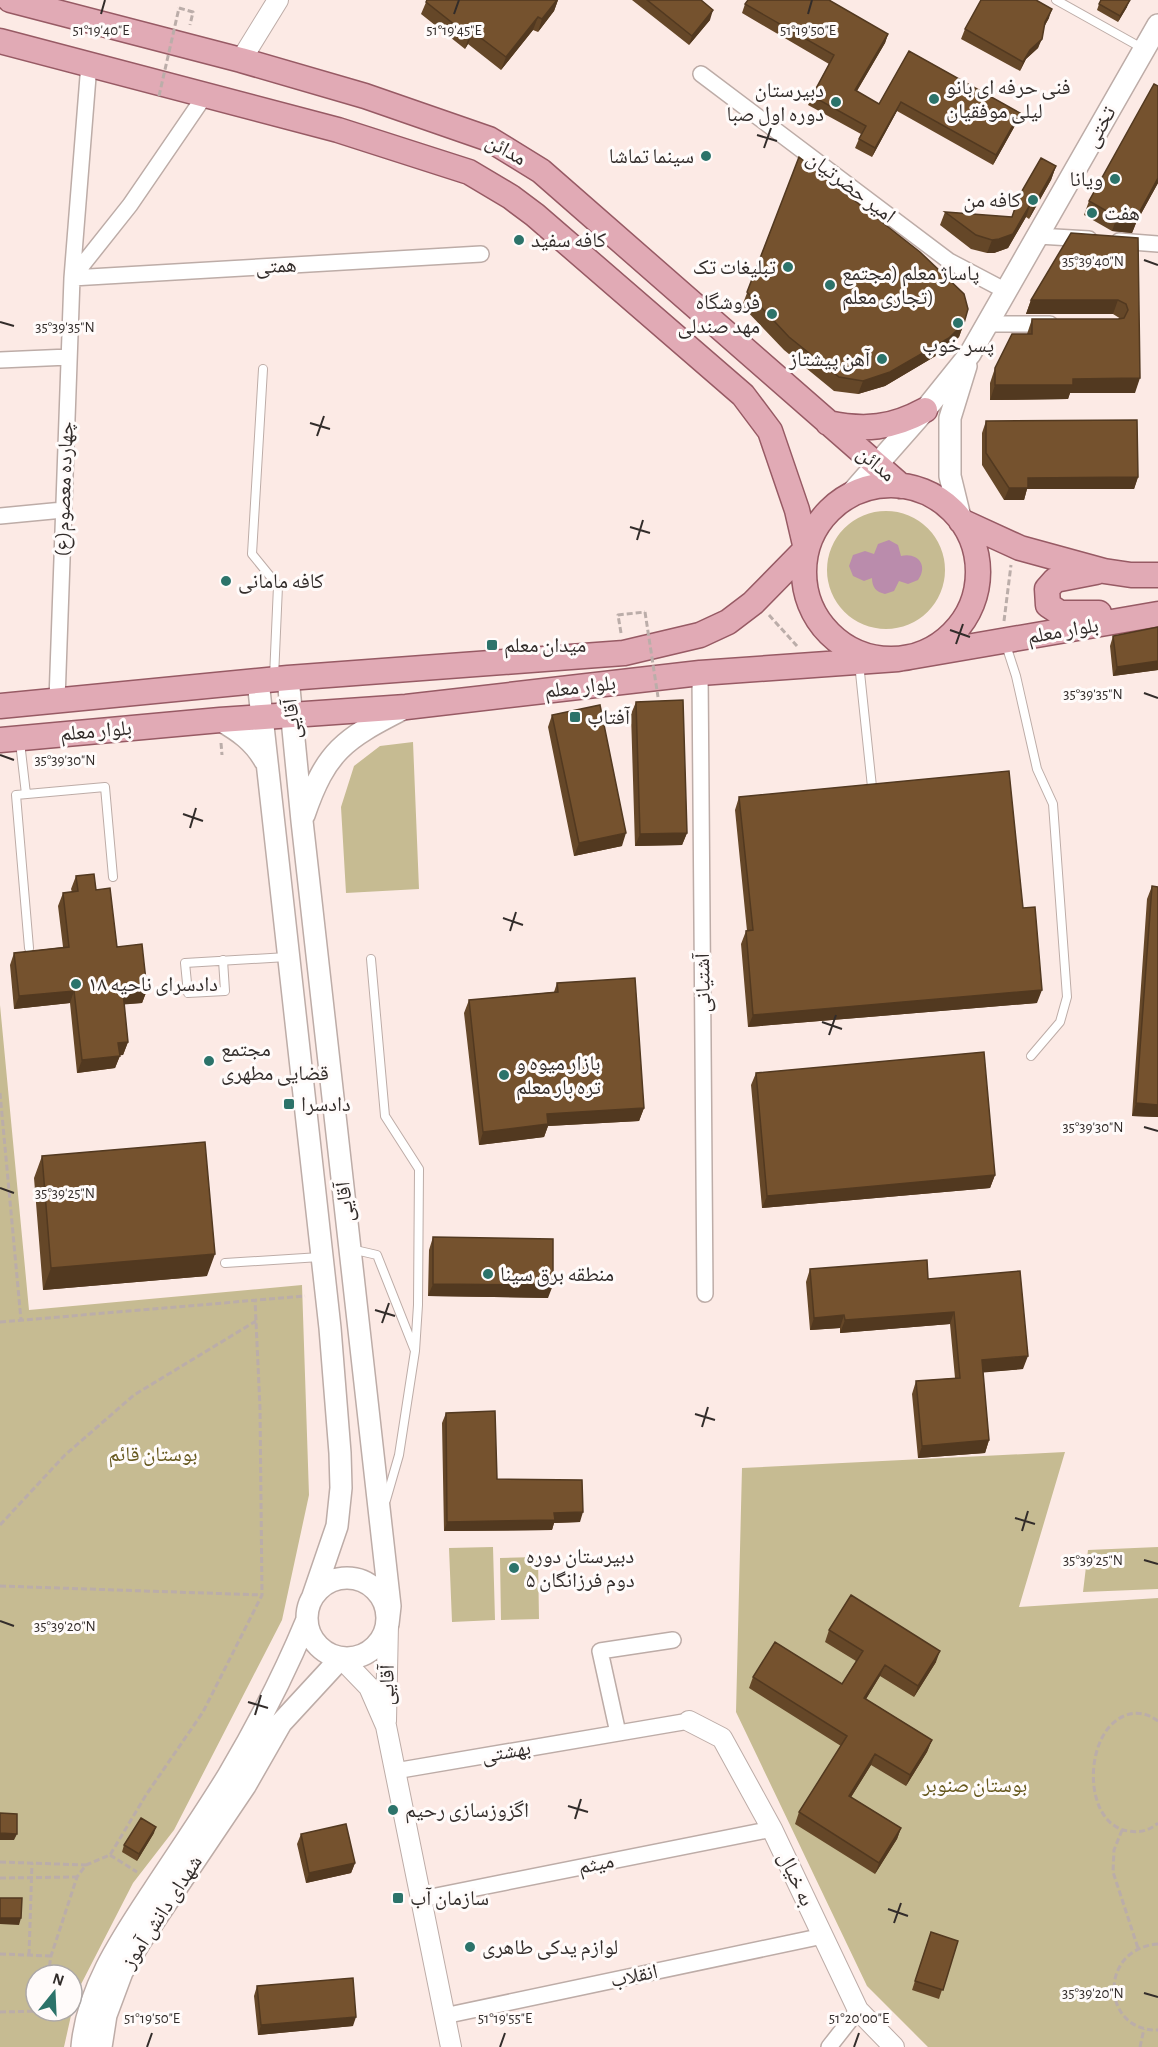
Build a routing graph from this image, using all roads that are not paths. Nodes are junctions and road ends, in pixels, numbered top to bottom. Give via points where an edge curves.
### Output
1 (10, 0) edge
2 (278, 0) edge
3 (1056, 0) edge
4 (1158, 25) edge
5 (0, 41) edge
6 (1144, 49) junction
7 (241, 60) junction
8 (89, 64) junction
9 (701, 74) dead end
10 (206, 94) junction
11 (1038, 236) junction
12 (1158, 244) edge
13 (481, 254) dead end
14 (72, 278) junction
15 (1006, 291) junction
16 (987, 324) junction
17 (1067, 324) edge
18 (970, 354) junction
19 (69, 357) junction
20 (0, 360) edge
21 (263, 369) dead end
22 (925, 410) junction
23 (828, 423) junction
24 (876, 465) junction
25 (901, 486) junction
26 (851, 494) junction
27 (63, 510) junction
28 (0, 516) edge
29 (961, 521) junction
30 (806, 549) junction
31 (1104, 571) junction
32 (1158, 575) edge
33 (1158, 614) edge
34 (1005, 641) junction
35 (898, 659) junction
36 (859, 662) junction
37 (700, 673) junction
38 (273, 679) junction
39 (57, 700) junction
40 (0, 706) edge
41 (406, 707) junction
42 (292, 714) junction
43 (262, 717) junction
44 (220, 720) junction
45 (10, 739) edge
46 (266, 763) junction
47 (872, 787) edge
48 (26, 794) junction
49 (302, 821) junction
50 (113, 877) dead end
51 (29, 948) dead end
52 (288, 957) junction
53 (371, 958) dead end
54 (223, 960) junction
55 (1031, 1056) dead end
56 (350, 1249) junction
57 (322, 1257) junction
58 (225, 1263) dead end
59 (705, 1294) dead end
60 (415, 1351) junction
61 (380, 1519) junction
62 (313, 1596) junction
63 (306, 1622) junction
64 (388, 1624) junction
65 (673, 1640) dead end
66 (341, 1658) junction
67 (689, 1721) joint
68 (386, 1726) junction
69 (618, 1733) junction
70 (395, 1771) junction
71 (236, 1781) junction
72 (772, 1829) junction
73 (421, 1899) junction
74 (823, 1936) junction
75 (858, 2010) junction
76 (444, 2016) junction
77 (82, 2047) edge
78 (101, 2047) edge
79 (450, 2047) edge
80 (829, 2047) edge
81 (894, 2047) edge

1 - 7 main road, مدائن
2 - 7 street
3 - 6 lane
4 - 6 main road, تختی
5 - 8 main road, مدائن
6 - 11 main road, تختی
7 - 23 main road, مدائن via 365,96 489,139 512,152 541,171
8 - 10 main road, مدائن
8 - 14 street, چهارده معصوم(ع)
9 - 15 street, امیر حضرتیان via 949,261
10 - 14 street via 130,205
10 - 30 main road, مدائن via 338,130 469,172 536,215 743,395 770,430
11 - 12 street
11 - 15 main road, تختی
13 - 14 street, همتی
14 - 19 street, چهارده معصوم(ع)
15 - 16 main road, تختی
16 - 17 street
16 - 18 main road, تختی
18 - 22 main road, تختی
18 - 29 main road, تختی via 951,418 950,476
19 - 20 street
19 - 27 street, چهارده معصوم(ع)
21 - 38 lane via 252,554 278,586
22 - 23 main road via 906,420 876,427 850,428
22 - 24 main road, تختی
23 - 24 main road, مدائن
24 - 25 main road, مدائن
24 - 26 main road, تختی
25 - 26 main road via 876,486
25 - 29 main road via 924,492 945,504
26 - 30 main road via 831,508
27 - 28 street
27 - 39 street, چهارده معصوم(ع)
29 - 31 main road via 1020,548
29 - 35 main road via 972,541 977,563 977,586 970,608 958,628 941,644
30 - 35 main road via 803,577 809,604 823,627 853,650 870,657
30 - 38 main road, بلوار معلم via 753,603 728,622 700,635 624,652
31 - 32 main road
31 - 33 main road via 1055,579 1047,589 1048,605 1060,613
33 - 34 main road, بلوار معلم
34 - 35 main road, بلوار معلم
34 - 55 lane via 1037,769 1053,804 1067,997 1060,1022
35 - 36 main road, بلوار معلم
36 - 37 main road, بلوار معلم
36 - 47 lane
37 - 41 main road, بلوار معلم
37 - 59 street, آشتیانی
38 - 39 main road, بلوار معلم
38 - 42 main road, آقایی
38 - 43 main road, آقایی
39 - 40 main road, بلوار معلم
41 - 42 main road, بلوار معلم
41 - 49 main road via 377,722 333,754 315,784
42 - 43 main road, بلوار معلم
42 - 49 main road, آقایی
43 - 44 main road, بلوار معلم
43 - 46 main road, آقایی
44 - 45 main road, بلوار معلم
44 - 46 main road via 244,734
45 - 48 lane
46 - 52 main road, آقایی
48 - 50 lane via 105,787
48 - 51 lane via 16,795
49 - 56 main road, آقایی
52 - 54 lane
52 - 57 main road, آقایی
53 - 60 lane via 385,1116 419,1169
54 - 54 lane via 186,963 188,993 225,991
56 - 60 lane via 377,1255
56 - 61 main road, آقایی
57 - 58 lane
57 - 62 main road, آقایی via 341,1488 337,1526
60 - 61 lane via 399,1455
61 - 64 main road, آقایی via 390,1606
62 - 63 main road
62 - 64 main road via 334,1579 362,1580 382,1597
63 - 66 main road via 317,1646
63 - 71 main road
64 - 66 main road via 377,1647 354,1658
64 - 68 street, آقایی
65 - 69 street via 600,1651
66 - 68 street, آقایی via 369,1688
66 - 71 main road via 281,1723
67 - 69 street, بهشتی
67 - 72 street, به خیال via 722,1738
68 - 70 street, آقایی
69 - 70 street, بهشتی
70 - 73 street, آقایی
71 - 77 main road via 106,1965
71 - 78 main road, شهدای دانش آموز via 122,1972 106,2015
72 - 73 street, میثم
72 - 74 street, به خیال
73 - 76 street, آقایی
74 - 75 street, به خیال
74 - 76 street, انقلاب
75 - 80 street
75 - 81 street, به خیال
76 - 79 street, آقایی

